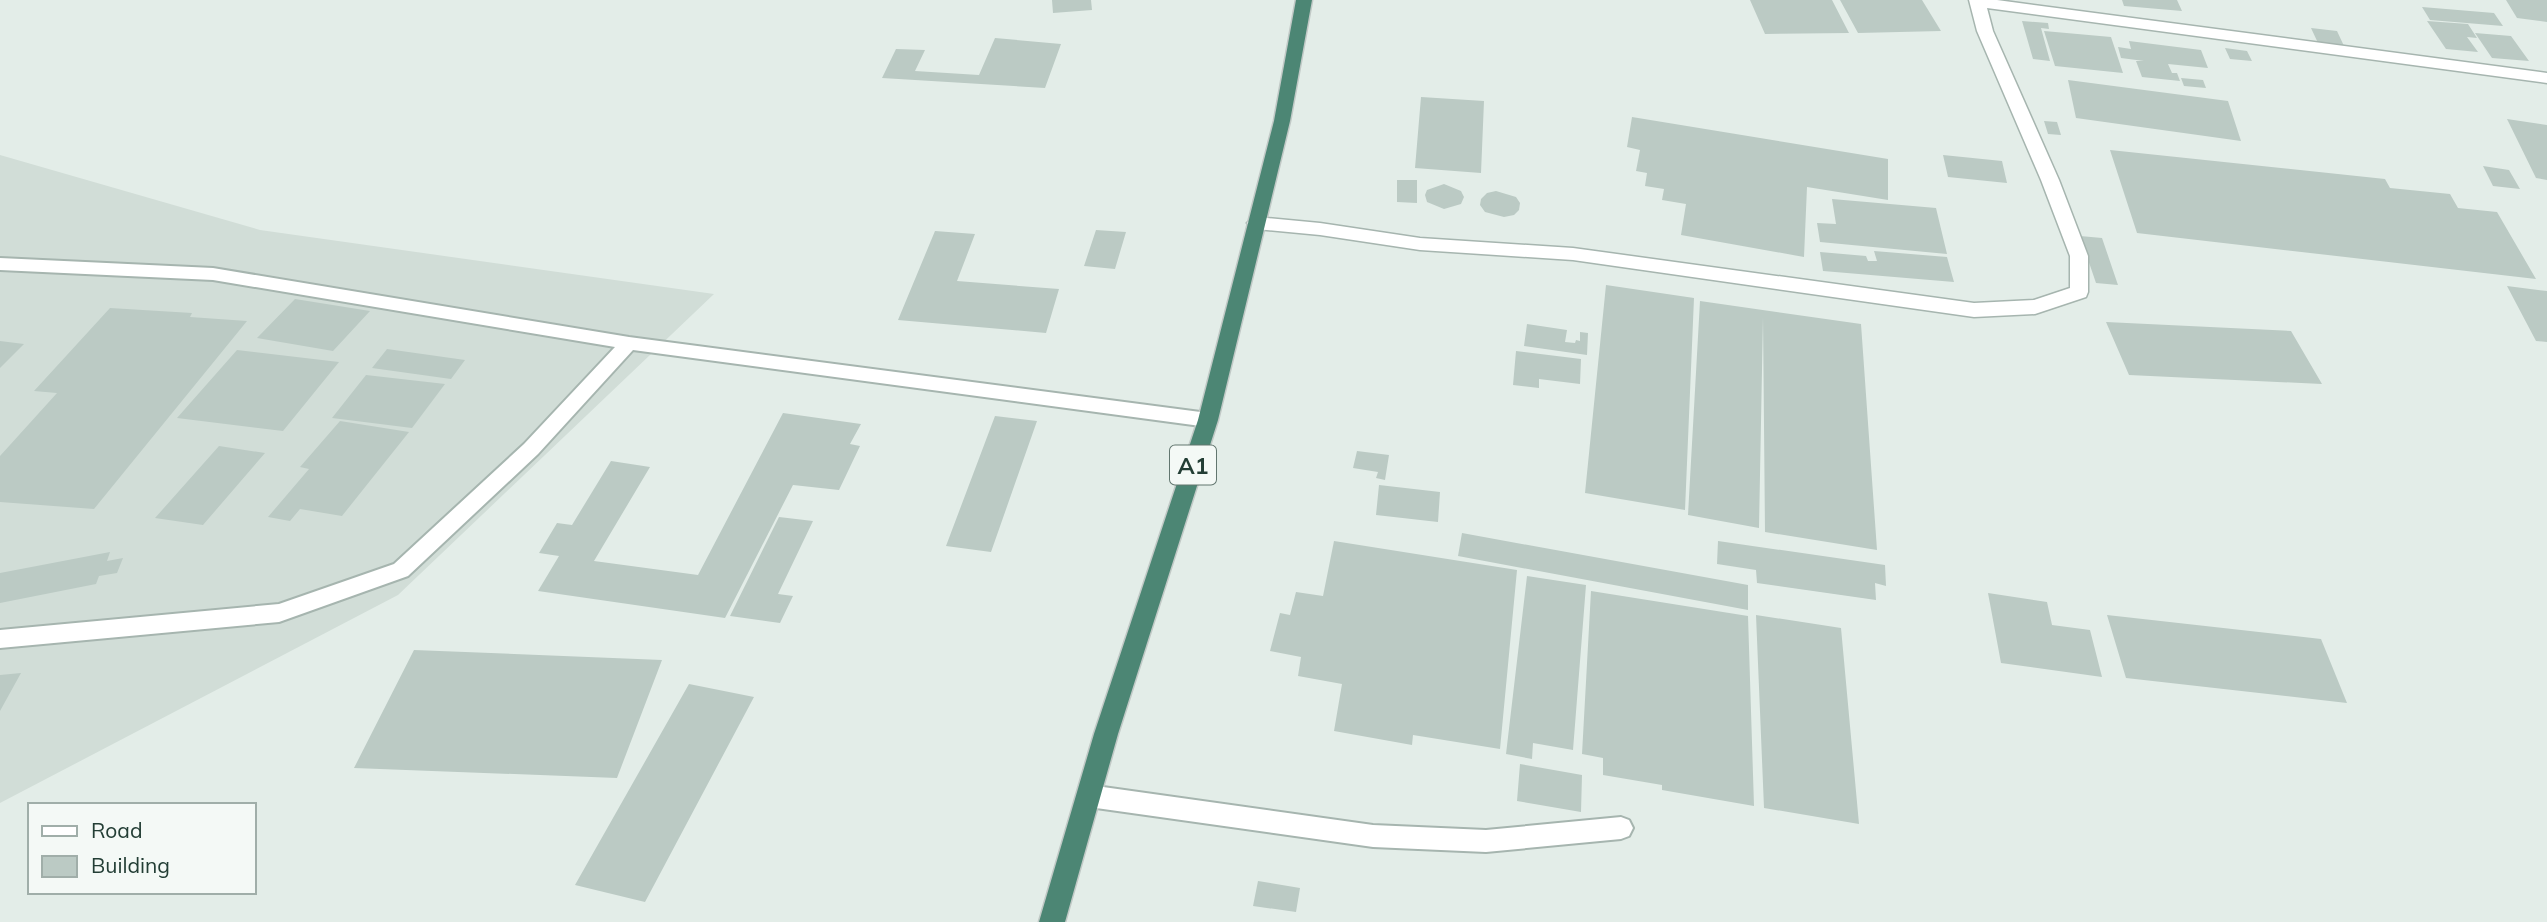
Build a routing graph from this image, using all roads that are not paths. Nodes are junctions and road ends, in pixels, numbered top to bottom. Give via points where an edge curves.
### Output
1 (1304, 0) edge
2 (1978, 1) edge
3 (2547, 78) edge
4 (1256, 223) junction
5 (0, 264) edge
6 (629, 344) junction
7 (1208, 420) junction
8 (0, 639) edge
9 (1089, 796) junction
10 (1621, 828) dead end
11 (1052, 922) edge

1 - 4 highway, A1 via 1282,121
2 - 3 street
2 - 4 street via 1985,31 2079,256 2079,292 2035,307 1974,310 1573,254 1420,244
4 - 7 highway, A1
5 - 6 lane via 213,274
6 - 7 lane
6 - 8 lane via 531,449 401,570 279,612
7 - 9 highway, A1
9 - 10 lane via 1373,836 1486,841
9 - 11 highway, A1

